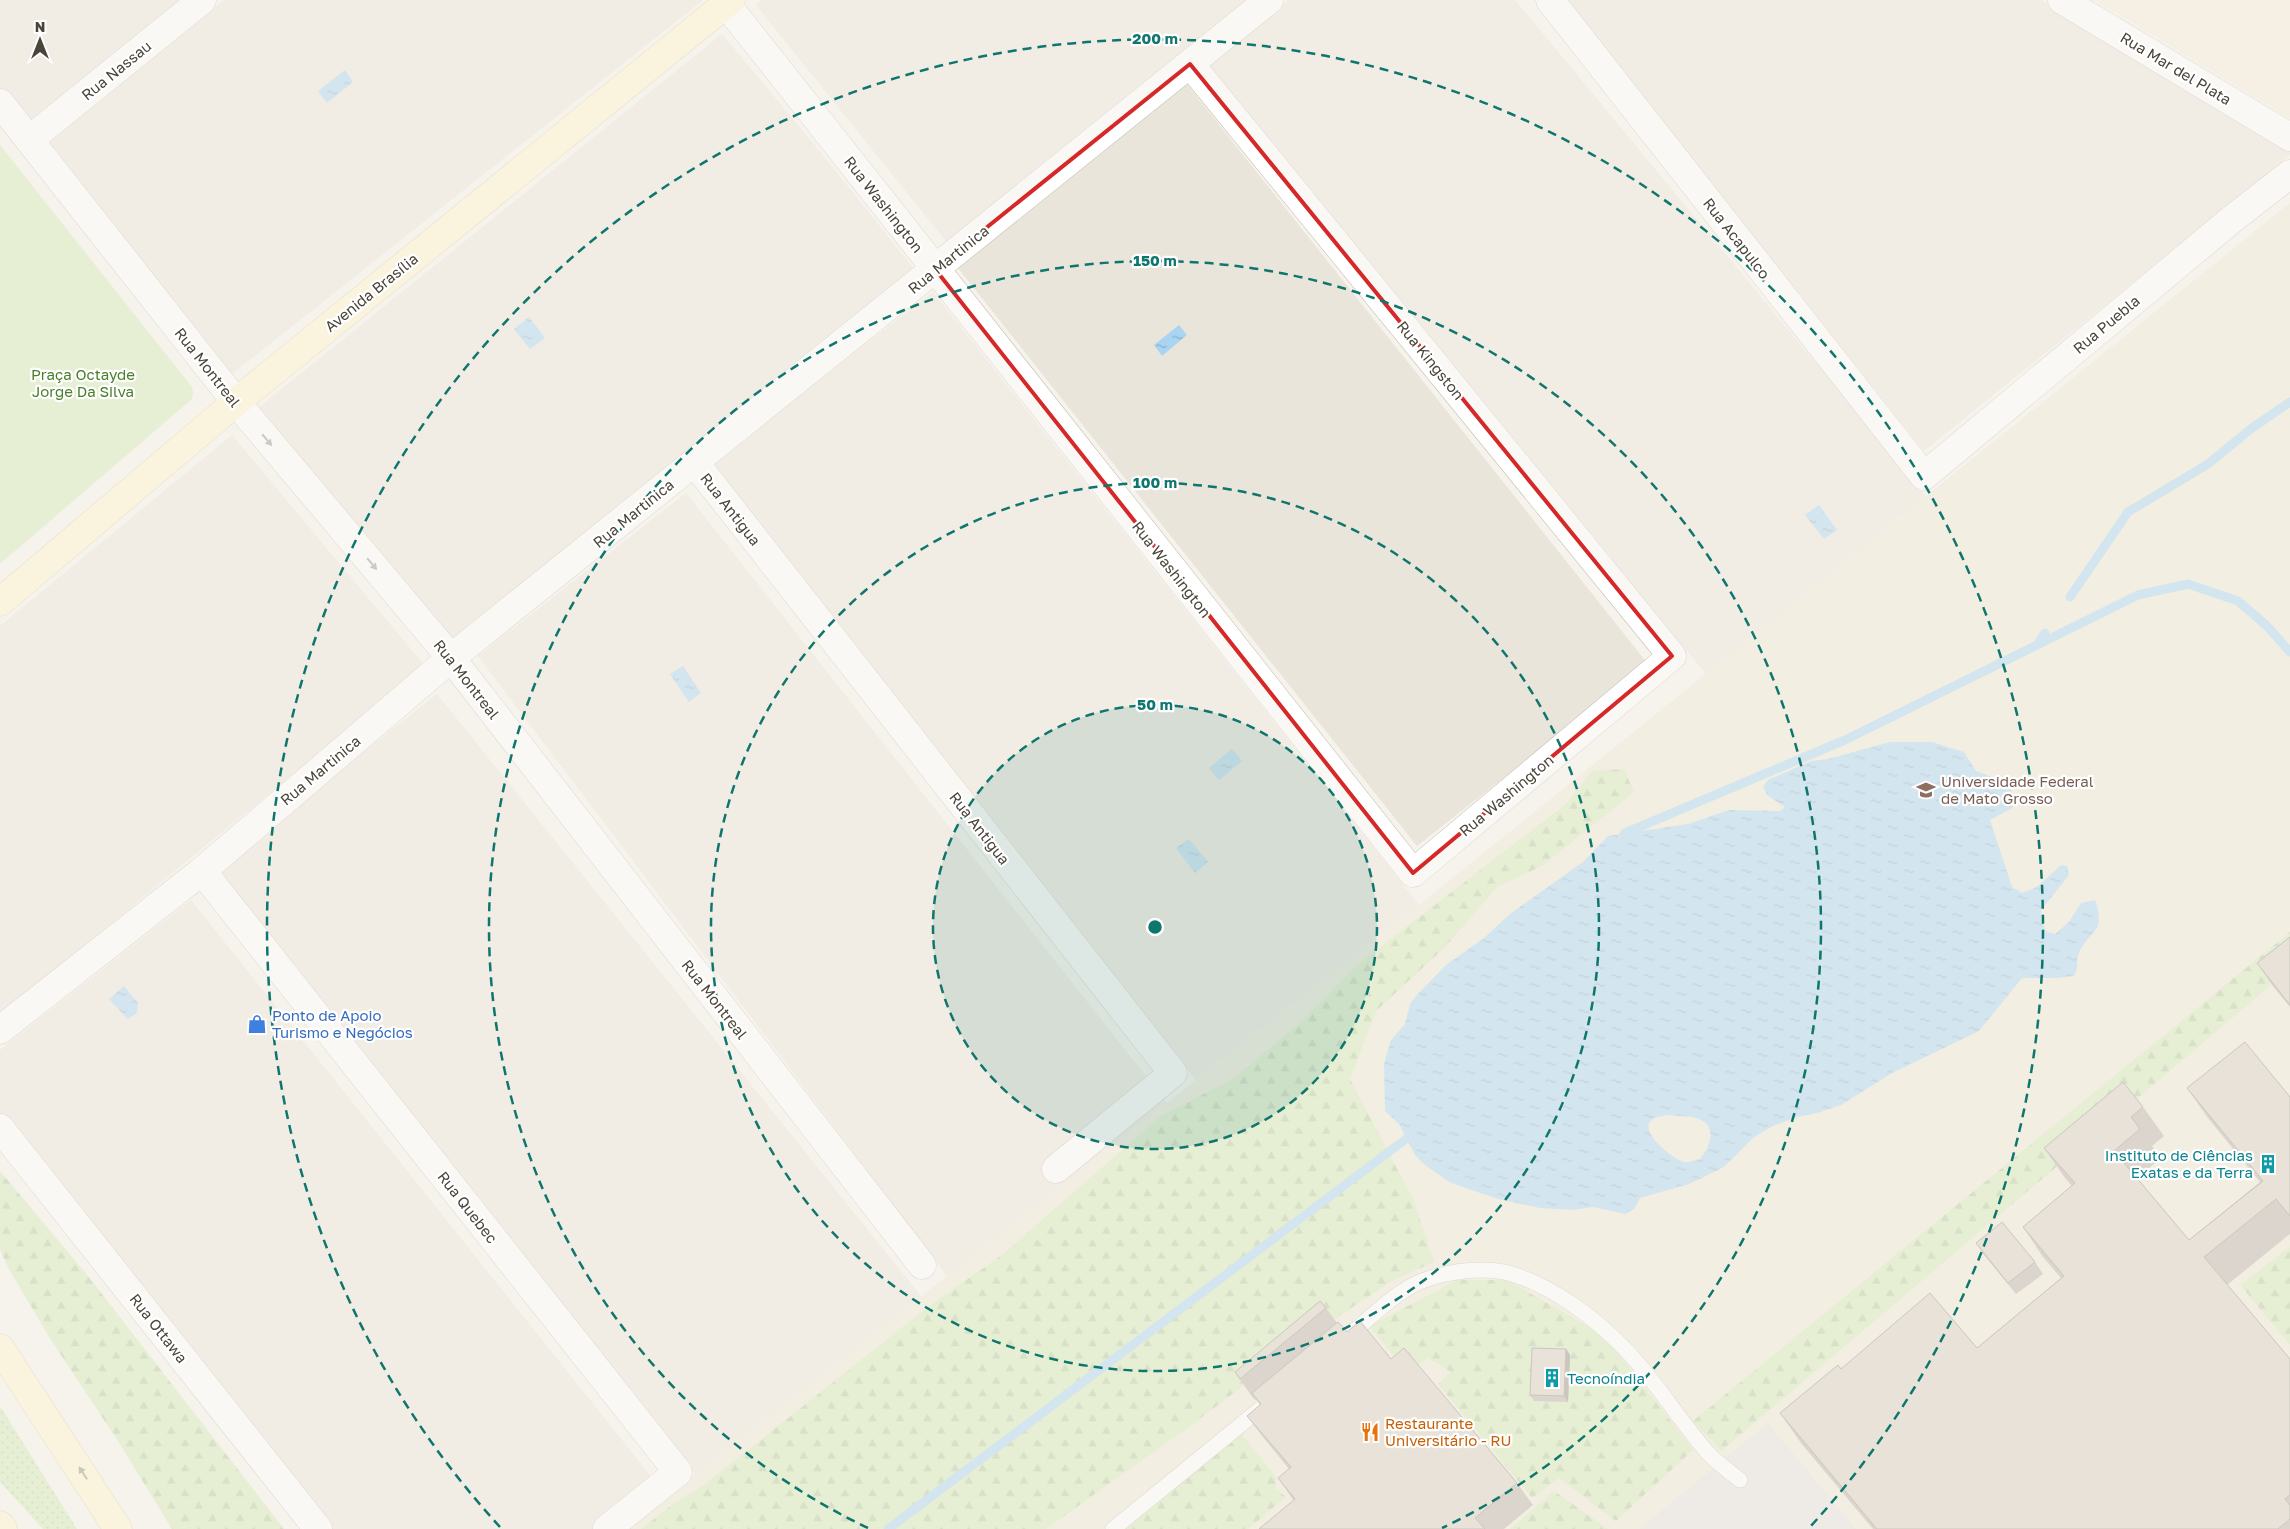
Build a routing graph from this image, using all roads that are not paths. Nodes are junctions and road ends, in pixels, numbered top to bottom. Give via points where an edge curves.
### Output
1 (202, 0) edge
2 (1269, 0) edge
3 (1550, 0) edge
4 (2062, 0) edge
5 (727, 1) edge
6 (1190, 64) junction
7 (0, 104) edge
8 (2290, 137) edge
9 (29, 140) junction
10 (2290, 174) edge
11 (935, 269) junction
12 (236, 402) junction
13 (695, 463) junction
14 (1924, 476) joint
15 (5, 595) edge
16 (1672, 656) joint
17 (451, 658) junction
18 (202, 870) junction
19 (0, 1030) edge
20 (0, 1128) edge
21 (1056, 1169) dead end
22 (922, 1264) dead end
23 (0, 1348) edge
24 (1334, 1348) edge
25 (1273, 1398) edge
26 (1740, 1480) dead end
27 (0, 1525) edge
28 (3, 1529) edge
29 (118, 1529) edge
30 (318, 1529) edge
31 (606, 1529) edge
32 (1113, 1529) edge

1 - 9 street, Rua Nassau
2 - 6 street, Rua Martinica
3 - 14 street, Rua Acapulco
4 - 8 street, Rua Mar del Plata
5 - 11 street, Rua Washington
5 - 12 street, Avenida Brasília
6 - 11 street, Rua Martinica
6 - 16 street, Rua Kingston
7 - 9 street, Rua Montreal
9 - 12 street, Rua Montreal
10 - 14 street, Rua Puebla
11 - 13 street, Rua Martinica
11 - 16 street, Rua Washington via 1413,874
12 - 15 street, Avenida Brasília
12 -> 17 street, Rua Montreal
13 - 17 street, Rua Martinica
13 - 21 street, Rua Antigua via 1173,1073
17 - 18 street, Rua Martinica
17 - 22 street, Rua Montreal
18 - 19 street, Rua Martinica
18 - 31 street, Rua Quebec via 678,1472
20 - 30 street, Rua Ottawa
29 -> 23 street
24 - 26 lane via 1394,1298 1420,1281 1467,1271 1511,1274 1555,1294 1602,1327 1625,1350 1708,1453
25 - 32 lane
27 - 28 street

